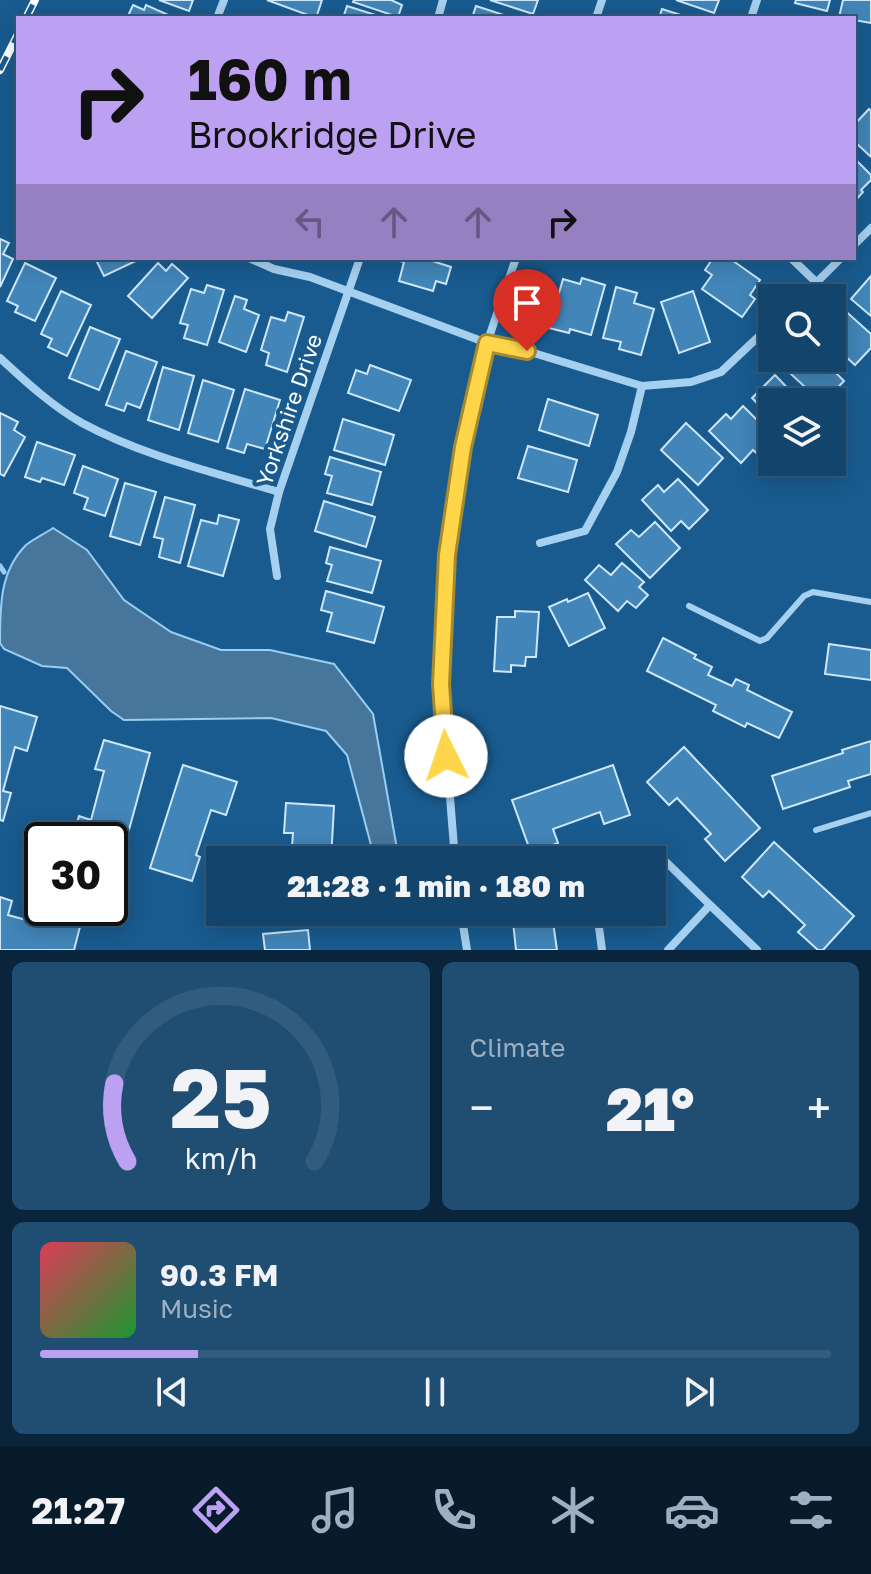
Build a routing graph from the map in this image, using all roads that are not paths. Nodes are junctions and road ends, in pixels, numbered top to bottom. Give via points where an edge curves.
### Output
1 (871, 228) edge
2 (856, 243) edge
3 (254, 260) edge
4 (359, 260) edge
5 (515, 260) edge
6 (793, 260) edge
7 (839, 260) edge
8 (817, 283) joint
9 (349, 293) junction
10 (758, 337) edge
11 (487, 343) junction
12 (0, 358) edge
13 (642, 386) junction
14 (279, 492) junction
15 (540, 543) dead end
16 (277, 576) dead end
17 (871, 602) edge
18 (689, 606) dead end
19 (871, 813) edge
20 (816, 830) dead end
21 (454, 846) edge
22 (666, 862) edge
23 (710, 905) junction
24 (463, 926) edge
25 (599, 926) edge
26 (467, 950) edge
27 (602, 950) edge
28 (668, 950) edge
29 (757, 950) edge

1 - 2 street
3 - 9 street
4 - 9 street, Yorkshire Drive
5 - 11 street
6 - 8 street
7 - 8 street
9 - 11 street
9 - 14 street, Yorkshire Drive
10 - 13 street via 721,372 691,382
11 - 13 street
11 - 21 street via 463,447 447,555 441,684
12 - 14 street via 81,422 146,451
13 - 15 street via 617,472 585,531
14 - 16 street, Yorkshire Drive via 270,529
17 - 18 lane via 813,592 760,641
19 - 20 lane
22 - 23 street
23 - 28 street
23 - 29 street
24 - 26 street
25 - 27 street

